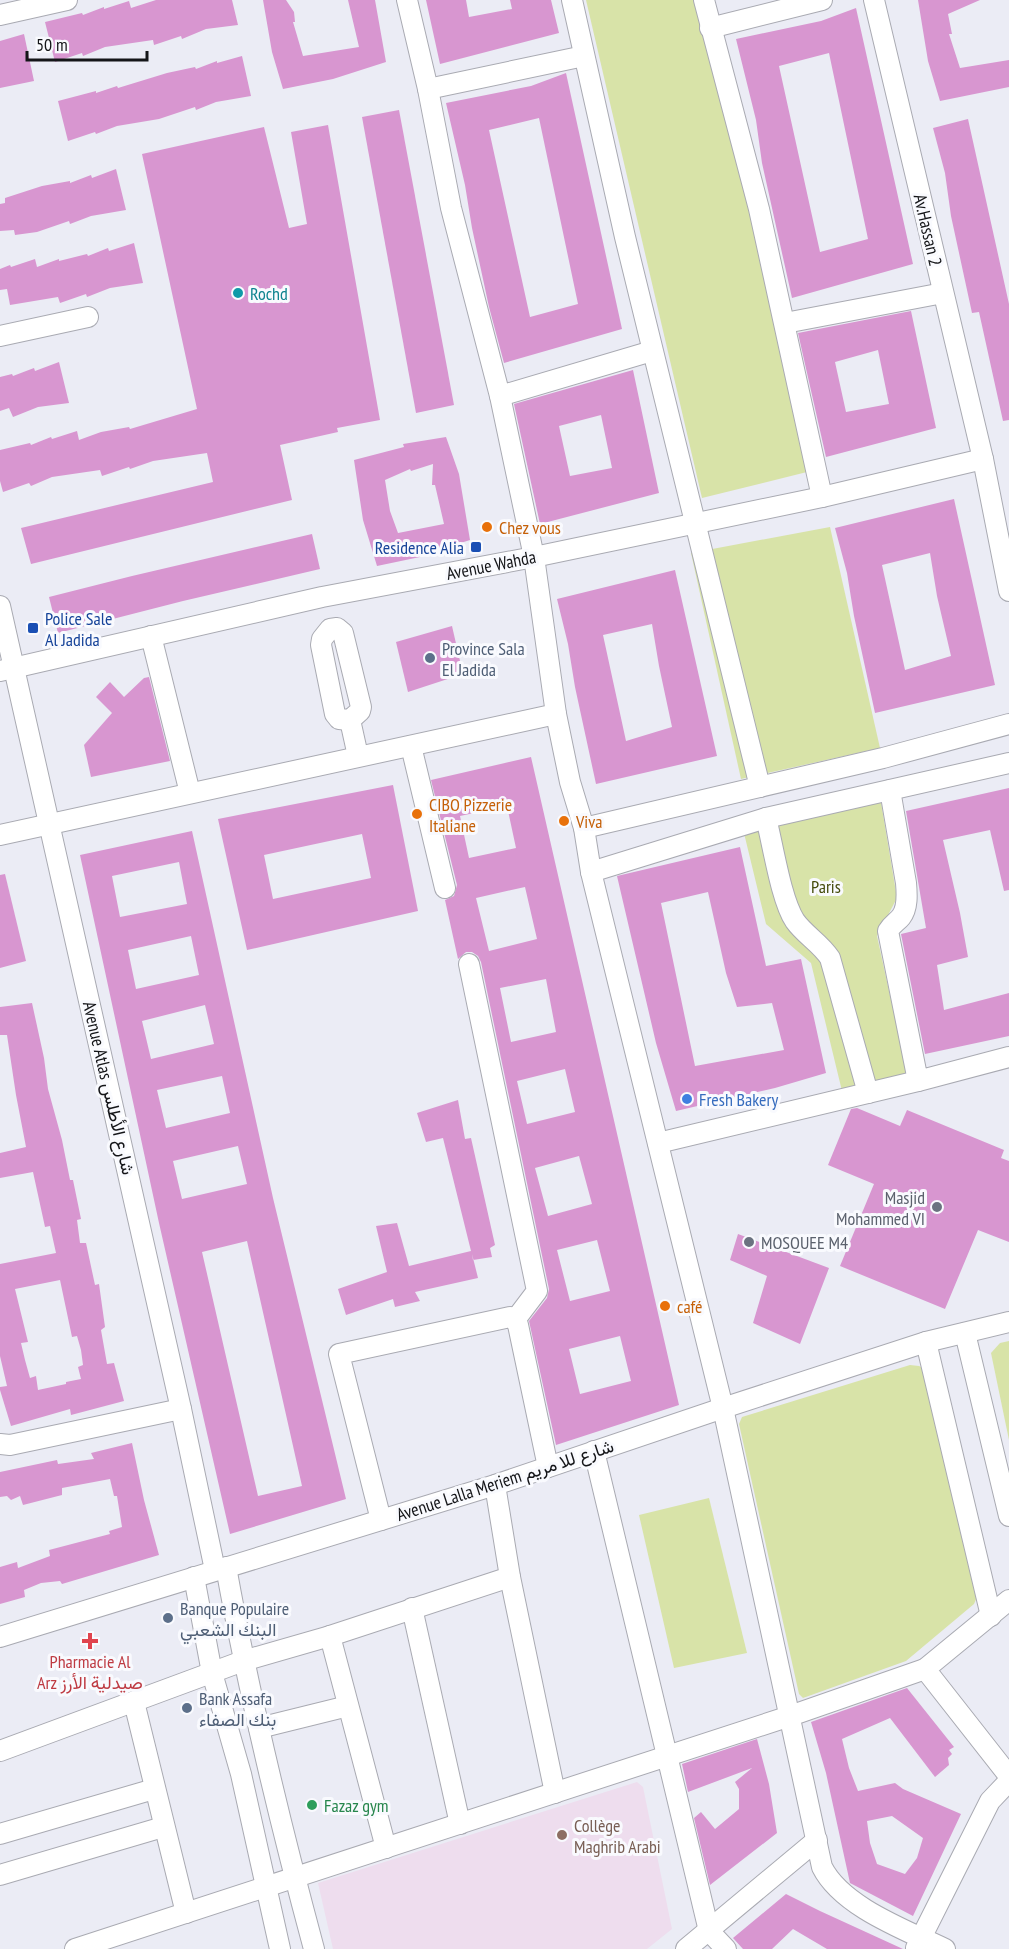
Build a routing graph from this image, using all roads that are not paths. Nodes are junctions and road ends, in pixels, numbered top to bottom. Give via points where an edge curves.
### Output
1 (67, 0) edge
2 (408, 0) edge
3 (572, 0) edge
4 (704, 0) edge
5 (822, 0) edge
6 (874, 0) edge
7 (0, 15) edge
8 (710, 28) junction
9 (584, 56) junction
10 (428, 89) junction
11 (942, 292) junction
12 (88, 317) dead end
13 (785, 323) junction
14 (0, 336) edge
15 (652, 351) junction
16 (500, 396) junction
17 (983, 459) junction
18 (822, 497) junction
19 (694, 524) junction
20 (534, 557) junction
21 (1009, 591) edge
22 (322, 597) junction
23 (0, 606) edge
24 (151, 636) junction
25 (7, 669) edge
26 (556, 714) junction
27 (1009, 724) edge
28 (411, 746) junction
29 (358, 756) junction
30 (1009, 763) edge
31 (760, 787) junction
32 (890, 790) junction
33 (190, 793) junction
34 (766, 818) junction
35 (49, 824) junction
36 (584, 828) junction
37 (0, 835) edge
38 (591, 872) junction
39 (445, 888) dead end
40 (469, 964) dead end
41 (1009, 1057) edge
42 (918, 1081) junction
43 (868, 1093) junction
44 (658, 1143) junction
45 (515, 1320) junction
46 (1009, 1322) edge
47 (965, 1333) junction
48 (926, 1342) junction
49 (723, 1408) junction
50 (181, 1409) junction
51 (0, 1444) edge
52 (594, 1451) junction
53 (548, 1467) junction
54 (495, 1485) junction
55 (1009, 1516) edge
56 (381, 1520) junction
57 (220, 1569) junction
58 (194, 1577) junction
59 (510, 1577) junction
60 (1009, 1600) edge
61 (412, 1608) junction
62 (991, 1616) junction
63 (330, 1636) junction
64 (0, 1637) edge
65 (243, 1661) junction
66 (925, 1669) junction
67 (212, 1673) junction
68 (134, 1702) junction
69 (348, 1706) junction
70 (790, 1716) junction
71 (259, 1728) junction
72 (0, 1751) edge
73 (666, 1756) junction
74 (1009, 1776) edge
75 (1009, 1781) edge
76 (154, 1789) junction
77 (555, 1793) junction
78 (460, 1824) junction
79 (163, 1827) junction
80 (0, 1834) edge
81 (817, 1840) junction
82 (386, 1848) junction
83 (0, 1875) edge
84 (294, 1878) junction
85 (267, 1887) junction
86 (186, 1913) junction
87 (709, 1931) junction
88 (918, 1943) edge
89 (75, 1949) edge
90 (280, 1949) edge
91 (314, 1949) edge
92 (686, 1949) edge
93 (726, 1949) edge
94 (945, 1949) edge

1 - 7 street
2 - 10 street
3 - 9 street
4 - 8 street
5 - 8 street
6 - 11 street, Av.Hassan 2
8 - 13 street
9 - 10 street
9 - 15 street
10 - 16 street via 451,208
11 - 13 street
11 - 17 street, Av.Hassan 2
12 - 14 street
13 - 18 street
15 - 16 street
15 - 19 street
16 - 20 street
17 - 18 street, Avenue Wahda
17 - 21 street, Av.Hassan 2
18 - 19 street, Avenue Wahda
19 - 20 street, Avenue Wahda
19 - 31 street
20 - 22 street, Avenue Wahda
20 - 26 street
22 - 24 street, Avenue Wahda
22 - 29 street via 330,629 344,633 361,707 350,720
23 - 25 street, Avenue Atlas شارع الأطلس
24 - 25 street, Avenue Wahda
24 - 33 street
25 - 35 street, Avenue Atlas شارع الأطلس
26 - 28 street
26 - 36 street
27 - 31 street
28 - 29 street
28 - 39 street
29 - 33 street
30 - 32 street
31 - 36 street
32 - 34 street
32 - 42 street via 907,897 904,912 888,931
33 - 35 street
34 - 38 street
34 - 43 street via 788,906 796,922 830,958
35 - 37 street
35 - 50 street, Avenue Atlas شارع الأطلس
36 - 38 street
38 - 44 street
40 - 45 street via 537,1291
41 - 42 street
42 - 43 street
43 - 44 street
44 - 49 street
45 - 53 street
45 - 56 street via 510,1317 339,1354
46 - 47 street, Avenue Lalla Meriem شارع للا مريم
47 - 48 street, Avenue Lalla Meriem شارع للا مريم
47 - 55 street
48 - 49 street, Avenue Lalla Meriem شارع للا مريم
48 - 62 street
49 - 52 street, Avenue Lalla Meriem شارع للا مريم
49 - 70 street
50 - 51 street
50 - 57 street, Avenue Atlas شارع الأطلس
52 - 53 street, Avenue Lalla Meriem شارع للا مريم
52 - 73 street
53 - 54 street, Avenue Lalla Meriem شارع للا مريم
54 - 56 street, Avenue Lalla Meriem شارع للا مريم
54 - 59 street
56 - 57 street, Avenue Lalla Meriem شارع للا مريم
57 - 58 street, Avenue Lalla Meriem شارع للا مريم
57 - 65 street, Avenue Atlas شارع الأطلس
58 - 64 street, Avenue Lalla Meriem شارع للا مريم
58 - 67 street
59 - 61 street
59 - 77 street
60 - 62 street
61 - 63 street
61 - 78 street
62 - 66 street
63 - 65 street
63 - 69 street
65 - 67 street
65 - 71 street, Avenue Atlas شارع الأطلس
66 - 70 street
66 - 74 street
67 - 68 street
67 - 85 street
68 - 72 street
68 - 76 street
69 - 71 street
69 - 82 street
70 - 73 street
70 - 81 street
71 - 84 street, Avenue Atlas شارع الأطلس
73 - 77 street
73 - 87 street
75 - 88 street via 990,1801
76 - 79 street
76 - 80 street
77 - 78 street
78 - 82 street
79 - 83 street
79 - 86 street
81 - 87 street
81 - 88 street via 822,1867 839,1891
82 - 84 street
84 - 85 street
84 - 91 street, Avenue Atlas شارع الأطلس
85 - 86 street
85 - 90 street
86 - 89 street
87 - 92 street
87 - 93 street
88 - 94 street

